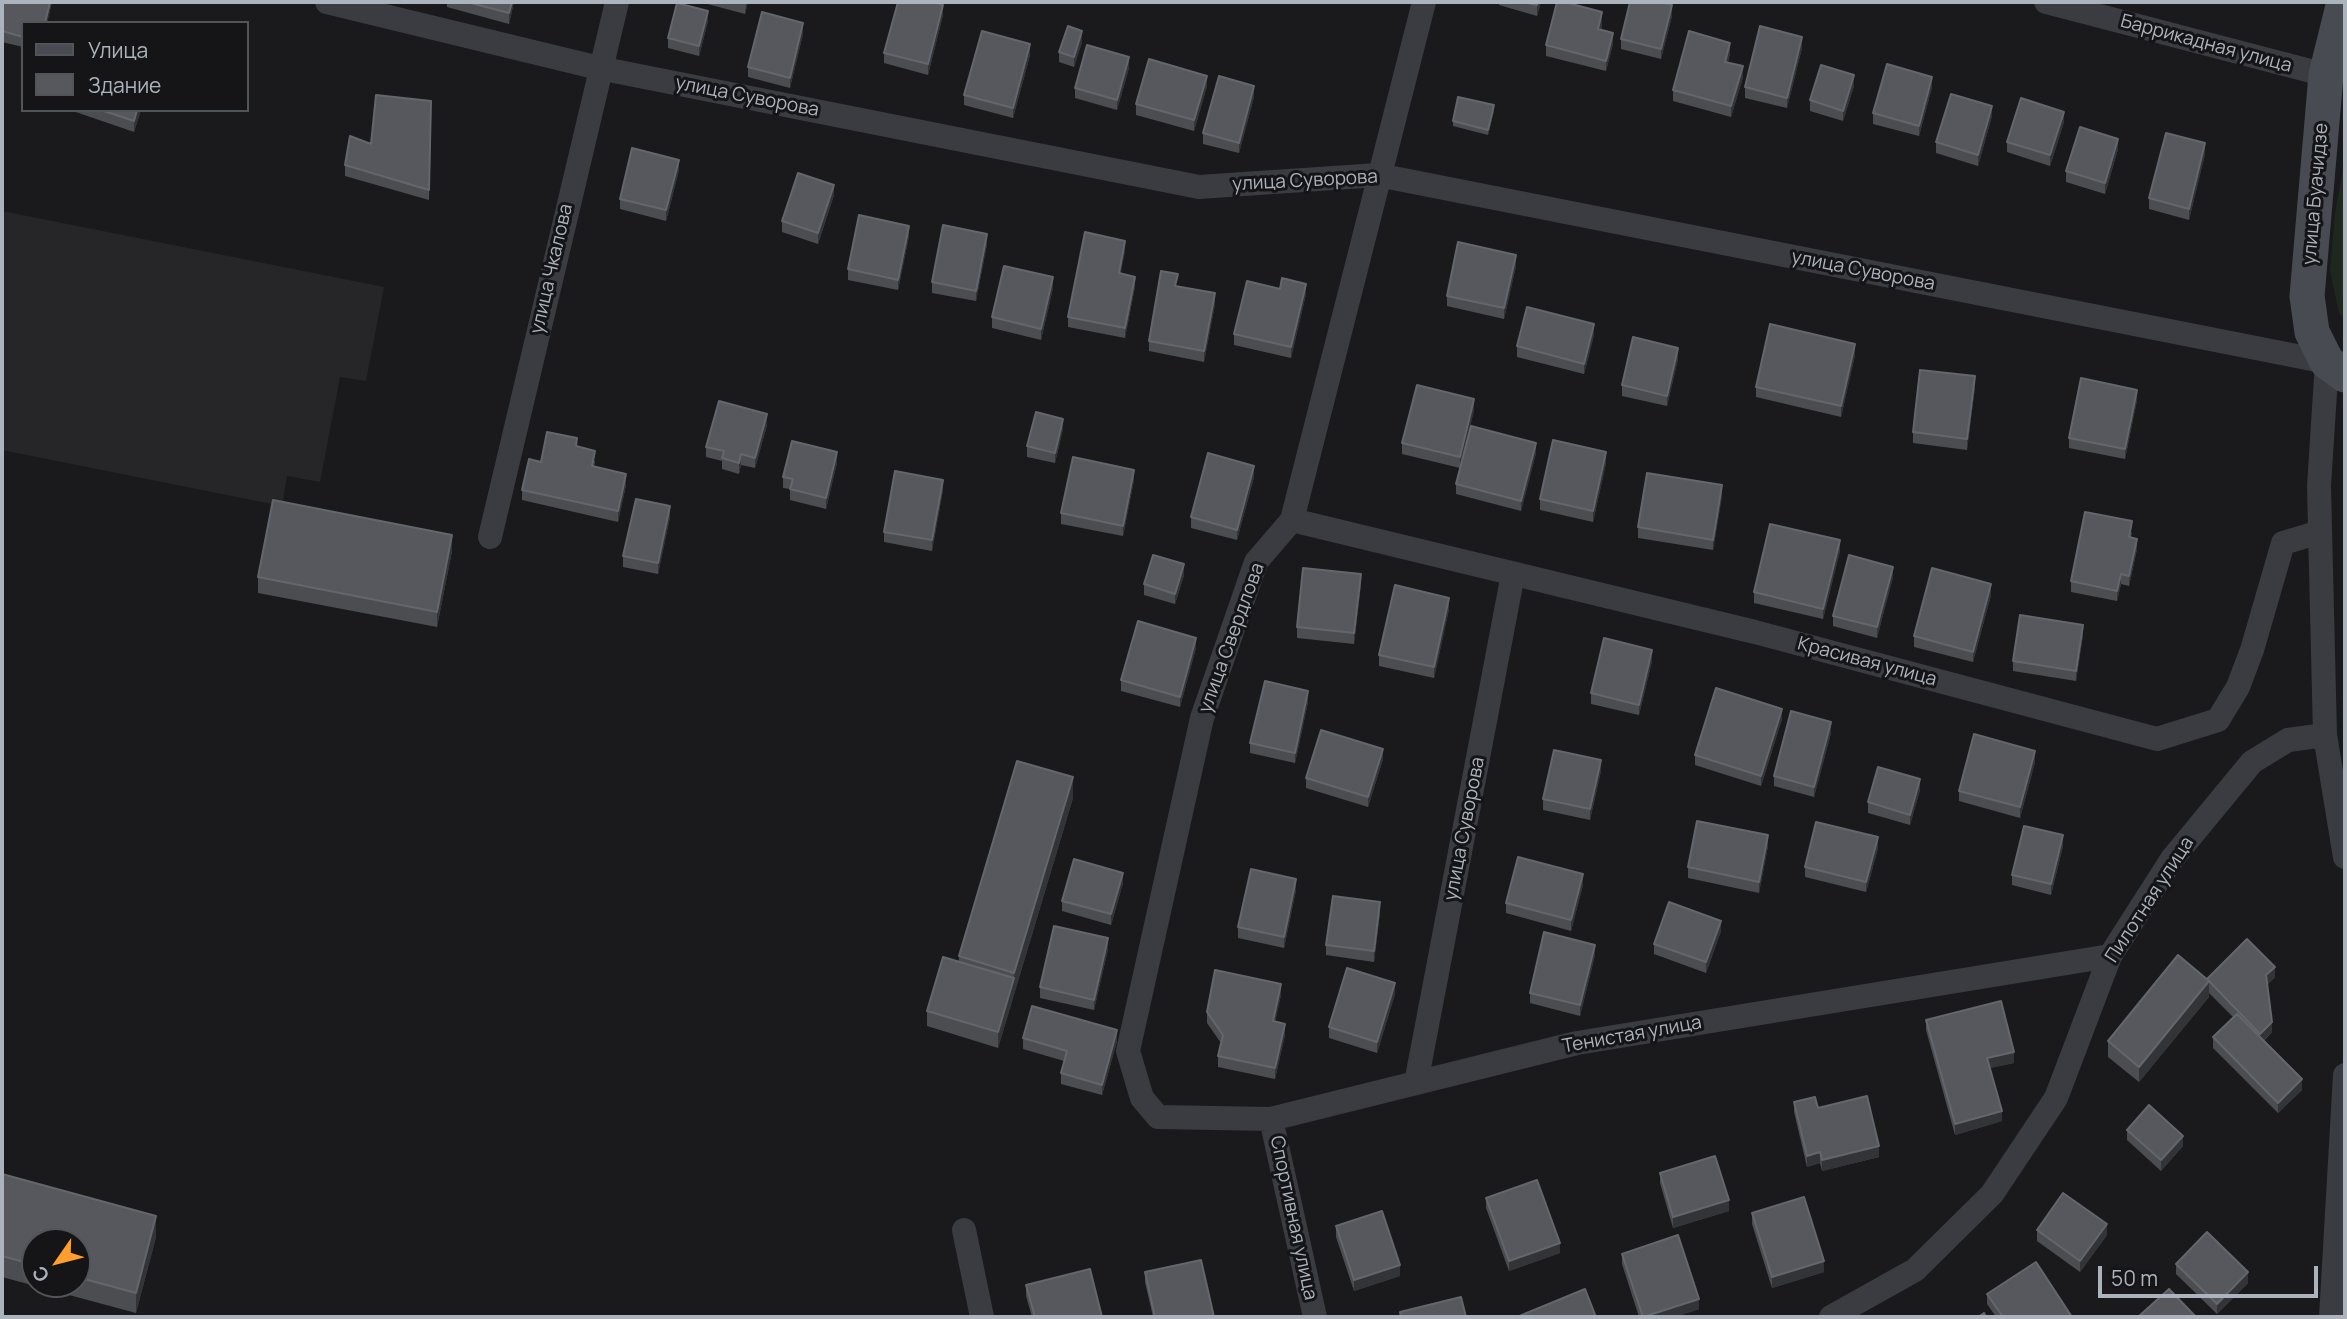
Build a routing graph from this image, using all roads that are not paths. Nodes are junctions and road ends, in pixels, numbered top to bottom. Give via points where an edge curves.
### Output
1 (327, 2) edge
2 (617, 2) edge
3 (1424, 2) edge
4 (2046, 2) edge
5 (2344, 2) edge
6 (599, 68) junction
7 (2326, 75) junction
8 (1378, 174) junction
9 (2336, 369) edge
10 (1292, 520) junction
11 (2320, 532) junction
12 (490, 537) dead end
13 (1513, 574) junction
14 (2325, 735) junction
15 (2345, 857) edge
16 (2110, 956) junction
17 (2345, 1075) edge
18 (1416, 1083) junction
19 (1158, 1117) joint
20 (1272, 1119) junction
21 (964, 1230) dead end
22 (982, 1317) edge
23 (1315, 1317) edge
24 (1831, 1317) edge
25 (2331, 1317) edge

1 - 6 street, улица Суворова
2 - 6 street, улица Чкалова
3 - 8 street, улица Свердлова
4 - 7 street, Баррикадная улица
5 - 7 main road, улица Буачидзе
6 - 8 street, улица Суворова via 1199,187
6 - 12 street, улица Чкалова
7 - 9 main road, улица Буачидзе via 2306,296 2312,332
8 - 9 street, улица Суворова
8 - 10 street, улица Свердлова
9 - 11 street via 2319,486
10 - 13 street, Красивая улица
10 - 19 street, улица Свердлова via 1256,562 1202,718 1128,1051 1142,1098
11 - 13 street, Красивая улица via 2283,543 2252,650 2238,687 2218,720 2157,739 1755,632
11 - 14 street
13 - 18 street, улица Суворова
14 - 15 street
14 - 16 street, Пилотная улица via 2288,740 2252,762 2172,859
16 - 18 street, Тенистая улица via 1577,1043
16 - 24 street, Пилотная улица via 2056,1098 1992,1194 1915,1270
17 - 25 street
18 - 20 street, Тенистая улица
19 - 20 street, Тенистая улица
20 - 23 street, Спортивная улица
21 - 22 street

